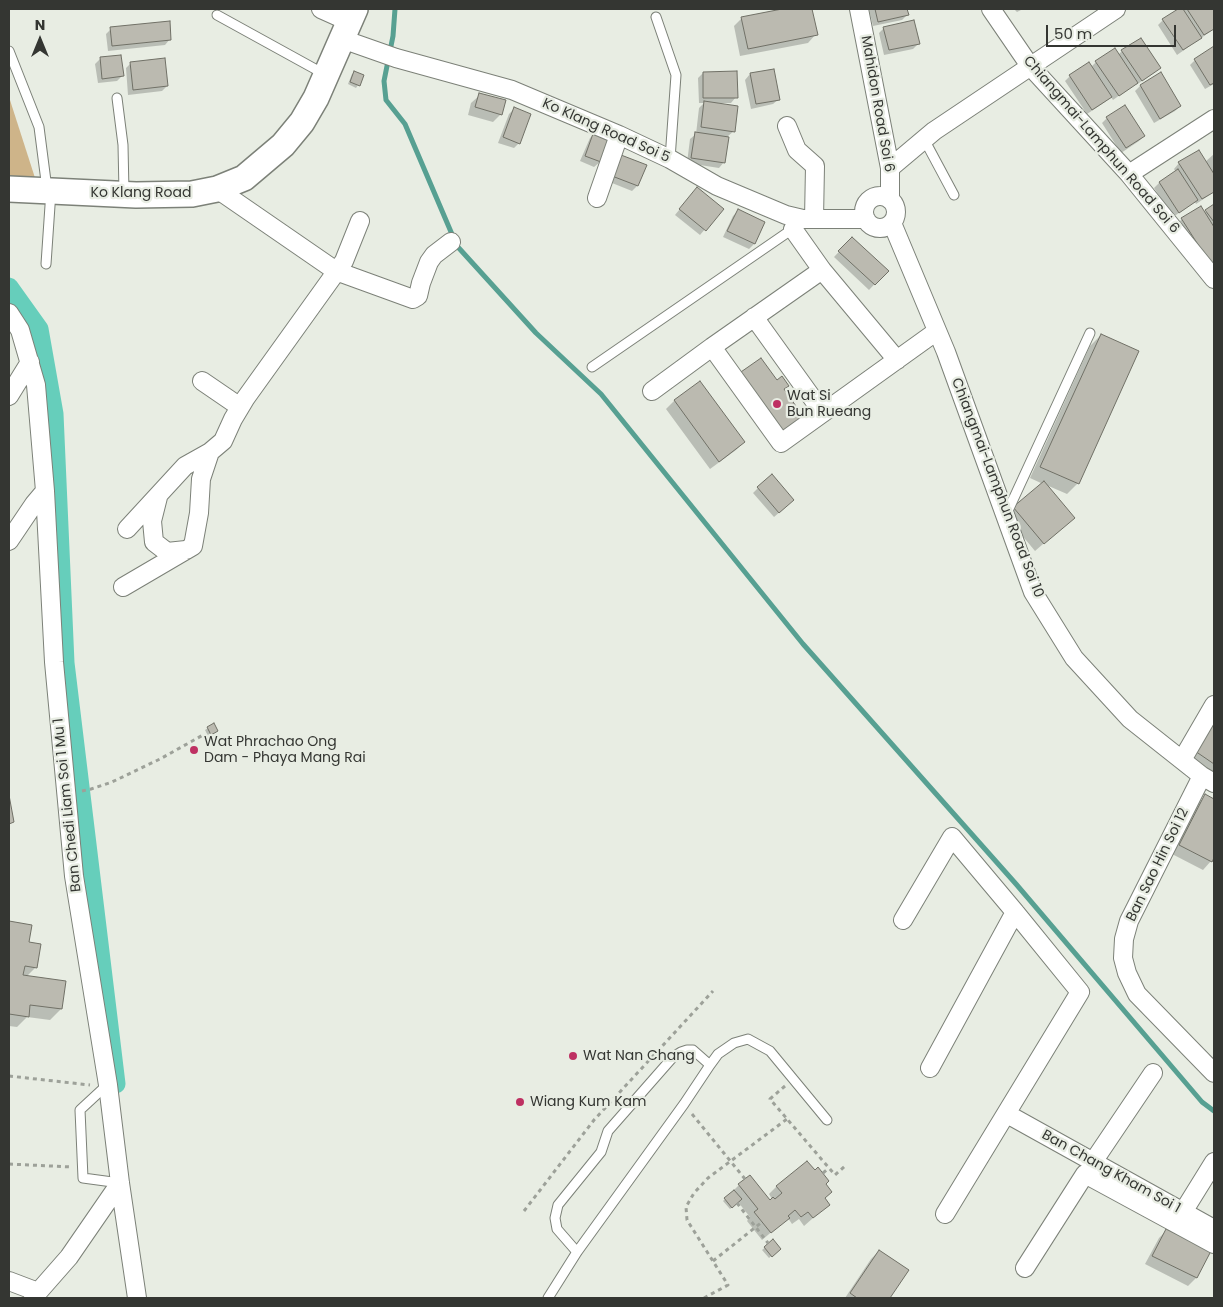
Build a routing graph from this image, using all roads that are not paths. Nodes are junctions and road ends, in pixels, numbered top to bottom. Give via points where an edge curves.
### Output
1 (320, 9) edge
2 (859, 9) edge
3 (991, 9) edge
4 (1116, 9) edge
5 (217, 15) dead end
6 (656, 17) dead end
7 (352, 29) edge
8 (9, 50) edge
9 (1030, 66) junction
10 (326, 75) junction
11 (117, 98) dead end
12 (1214, 119) edge
13 (787, 126) dead end
14 (619, 135) junction
15 (924, 139) junction
16 (670, 159) junction
17 (890, 168) junction
18 (1129, 174) junction
19 (9, 189) edge
20 (217, 189) junction
21 (49, 191) junction
22 (124, 194) junction
23 (954, 194) dead end
24 (597, 198) dead end
25 (890, 200) junction
26 (866, 219) junction
27 (360, 221) dead end
28 (892, 222) junction
29 (803, 223) junction
30 (451, 242) dead end
31 (46, 264) dead end
32 (822, 270) junction
33 (336, 271) junction
34 (1214, 278) edge
35 (9, 313) edge
36 (754, 317) junction
37 (937, 331) junction
38 (1090, 333) dead end
39 (712, 347) junction
40 (897, 360) junction
41 (30, 362) junction
42 (592, 368) dead end
43 (202, 381) dead end
44 (652, 390) dead end
45 (9, 396) edge
46 (240, 407) junction
47 (823, 413) junction
48 (210, 452) junction
49 (45, 491) junction
50 (158, 494) junction
51 (1005, 517) junction
52 (128, 528) dead end
53 (9, 541) edge
54 (187, 550) junction
55 (122, 587) dead end
56 (1214, 705) edge
57 (1182, 760) junction
58 (1208, 780) edge
59 (1015, 912) junction
60 (903, 920) dead end
61 (710, 1064) junction
62 (930, 1068) dead end
63 (1153, 1073) dead end
64 (1214, 1073) edge
65 (102, 1090) junction
66 (1007, 1114) junction
67 (826, 1120) dead end
68 (1093, 1162) junction
69 (1214, 1162) edge
70 (120, 1183) junction
71 (1183, 1212) junction
72 (945, 1214) dead end
73 (1214, 1229) edge
74 (1214, 1244) edge
75 (577, 1252) junction
76 (1025, 1268) dead end
77 (9, 1282) edge
78 (35, 1295) edge
79 (137, 1298) edge
80 (548, 1298) edge

1 - 7 street, Ko Klang Road Soi 5
2 - 17 street, Mahidon Road Soi 6
3 - 9 street, Chiangmai-Lamphun Road Soi 6
4 - 9 street
5 - 10 lane
6 - 16 lane via 676,75
7 - 10 street, Ko Klang Road
7 - 14 street, Ko Klang Road Soi 5 via 396,58 512,90
8 - 21 lane via 39,127
9 - 15 street
9 - 18 street, Chiangmai-Lamphun Road Soi 6
10 - 20 street, Ko Klang Road via 302,122 283,146 244,178
11 - 22 lane via 123,145
12 - 18 street
13 - 29 street via 797,150 815,166
14 - 16 street, Ko Klang Road Soi 5
14 - 24 street
15 - 17 street
15 - 23 lane
16 - 29 street, Ko Klang Road Soi 5 via 717,186
17 - 25 street, Mahidon Road Soi 6
18 - 34 street, Chiangmai-Lamphun Road Soi 6
19 - 21 street, Ko Klang Road
20 - 22 street, Ko Klang Road via 192,194
20 - 33 street
21 - 22 street, Ko Klang Road
21 - 31 lane
25 - 26 street via 879,196 873,198 865,207
25 - 28 street via 896,211
26 - 28 street via 875,228
26 - 29 street, Ko Klang Road Soi 5
27 - 33 street via 344,261
28 - 37 street, Chiangmai-Lamphun Road Soi 10
29 - 32 street
29 - 42 lane
30 - 33 street via 429,262 418,296 414,299
32 - 36 street
32 - 40 street
33 - 46 street
35 - 41 street, Ban Chedi Liam Soi 1 Mu 1 via 20,330
36 - 39 street
36 - 47 street
37 - 40 street
37 - 51 street, Chiangmai-Lamphun Road Soi 10
38 - 51 lane
39 - 44 street
39 - 47 street via 781,443
40 - 47 street
41 - 45 street
41 - 49 street, Ban Chedi Liam Soi 1 Mu 1 via 36,385
43 - 46 street
46 - 48 street via 223,441
48 - 50 street via 185,466
48 - 54 street via 202,479 193,546
49 - 53 street
49 - 65 street, Ban Chedi Liam Soi 1 Mu 1 via 54,662 74,876
50 - 52 street
50 - 54 street via 152,521 154,542 166,552
51 - 57 street, Chiangmai-Lamphun Road Soi 10 via 1033,592 1074,658 1130,719
54 - 55 street
56 - 57 street
57 - 58 street, Chiangmai-Lamphun Road Soi 10
58 - 64 street, Ban Sao Hin Soi 12 via 1129,921 1123,958 1137,994
59 - 60 street via 952,837
59 - 62 street
59 - 66 street via 1080,992
61 - 67 lane via 734,1043 748,1039 770,1051
61 - 75 lane
61 - 75 lane via 693,1050 673,1057 608,1131 601,1152 558,1205 554,1218 557,1229
63 - 68 street
65 - 70 street, Ban Chedi Liam Soi 1 Mu 1
65 - 70 lane via 80,1110 83,1178
66 - 68 street, Ban Chang Kham Soi 1
66 - 72 street
68 - 71 street, Ban Chang Kham Soi 1
69 - 71 street
70 - 78 street via 69,1256
70 - 79 street, Ban Chedi Liam Soi 1 Mu 1
71 - 73 street, Ban Chang Kham Soi 1
74 - 76 street via 1085,1174
75 - 80 lane
77 - 78 street

